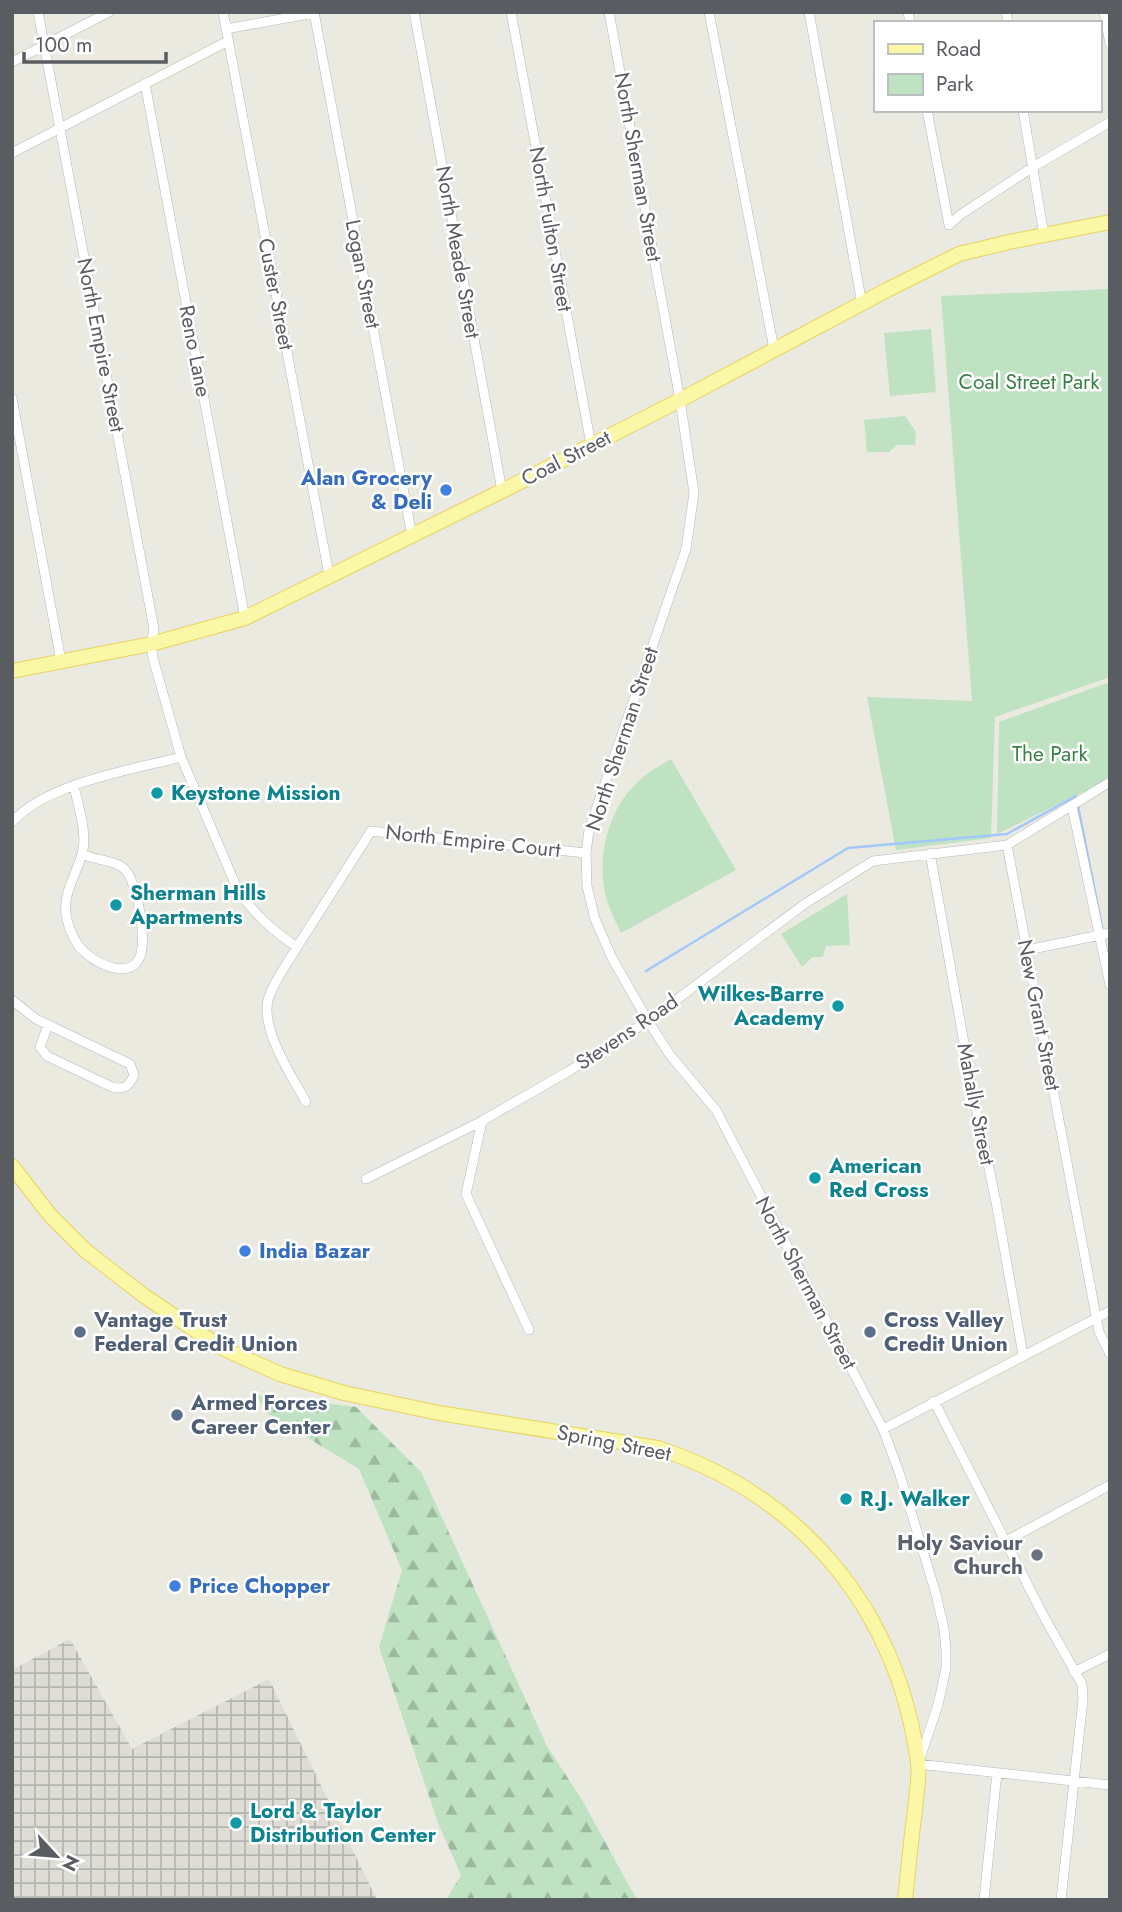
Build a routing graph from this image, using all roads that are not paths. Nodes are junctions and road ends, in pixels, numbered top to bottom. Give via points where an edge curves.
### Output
1 (38, 12) edge
2 (109, 12) edge
3 (223, 12) edge
4 (414, 12) edge
5 (511, 12) edge
6 (609, 12) edge
7 (709, 12) edge
8 (809, 12) edge
9 (1104, 12) edge
10 (314, 13) edge
11 (226, 29) junction
12 (229, 41) junction
13 (1110, 44) edge
14 (44, 45) junction
15 (12, 62) edge
16 (145, 83) junction
17 (927, 112) edge
18 (1023, 112) edge
19 (1110, 122) edge
20 (60, 128) junction
21 (12, 153) edge
22 (1033, 167) junction
23 (1110, 222) edge
24 (1044, 235) junction
25 (862, 304) junction
26 (774, 349) junction
27 (12, 398) edge
28 (680, 400) junction
29 (591, 445) junction
30 (502, 491) junction
31 (412, 536) junction
32 (329, 575) junction
33 (245, 618) junction
34 (151, 644) junction
35 (61, 661) junction
36 (12, 670) edge
37 (181, 757) junction
38 (1110, 782) edge
39 (74, 786) junction
40 (1072, 806) junction
41 (12, 822) edge
42 (1007, 845) junction
43 (586, 853) junction
44 (930, 853) junction
45 (82, 855) junction
46 (1105, 934) edge
47 (298, 947) junction
48 (1027, 950) junction
49 (1110, 985) edge
50 (12, 1000) edge
51 (648, 1021) junction
52 (48, 1025) junction
53 (306, 1102) dead end
54 (482, 1121) junction
55 (12, 1166) edge
56 (366, 1178) dead end
57 (1110, 1311) edge
58 (1097, 1318) junction
59 (529, 1330) dead end
60 (1110, 1354) edge
61 (1023, 1355) junction
62 (934, 1401) junction
63 (883, 1429) junction
64 (1110, 1485) edge
65 (1006, 1541) junction
66 (1110, 1654) edge
67 (1074, 1672) junction
68 (918, 1764) junction
69 (997, 1773) junction
70 (1073, 1782) junction
71 (1110, 1785) edge
72 (905, 1900) edge
73 (984, 1900) edge
74 (1061, 1900) edge

1 - 14 street, North Empire Street
2 - 14 street
3 - 11 street, Custer Street
4 - 30 street, North Meade Street
5 - 29 street, North Fulton Street
6 - 28 street, North Sherman Street
7 - 26 street
8 - 25 street
9 - 13 street
10 - 11 street
10 - 31 street, Logan Street
11 - 12 street, Custer Street
12 - 16 street
12 - 32 street, Custer Street
14 - 15 street
14 - 20 street, North Empire Street
16 - 20 street
16 - 33 street, Reno Lane
17 - 22 street via 949,225
18 - 22 street
19 - 22 street
20 - 21 street
20 - 34 street, North Empire Street via 154,629
22 - 24 street
23 - 24 main road, Coal Street
24 - 25 main road, Coal Street via 959,254
25 - 26 main road, Coal Street
26 - 28 main road, Coal Street
27 - 35 street
28 - 29 main road, Coal Street
28 - 43 street, North Sherman Street via 694,493 686,549 602,788
29 - 30 main road, Coal Street
30 - 31 main road, Coal Street
31 - 32 main road, Coal Street
32 - 33 main road, Coal Street
33 - 34 main road, Coal Street
34 - 35 main road, Coal Street
34 - 37 street
35 - 36 main road, Coal Street
37 - 39 street
37 - 47 street via 248,906 270,929
38 - 40 street
39 - 41 street via 31,806
39 - 45 street
40 - 42 street
40 - 46 street
42 - 44 street
42 - 48 street, New Grant Street
43 - 47 street, North Empire Court via 371,831
43 - 51 street, North Sherman Street via 595,919
44 - 51 street, Stevens Road via 873,861 806,903
44 - 61 street, Mahally Street
45 - 45 street via 124,867 130,876 143,945 136,963 121,970 92,958 77,944 66,914 68,890
46 - 48 street
46 - 49 street
47 - 53 street, North Empire Court via 268,1001 268,1022
48 - 58 street, New Grant Street
50 - 52 street
51 - 54 street, Stevens Road
51 - 63 street, North Sherman Street via 716,1110
52 - 52 street via 130,1064 134,1075 129,1085 112,1087 47,1056 40,1047
54 - 56 street, Stevens Road
54 - 59 street via 466,1194
55 - 68 main road, Spring Street via 49,1214 86,1251 220,1347 280,1374 439,1413 658,1448 744,1485 802,1529 852,1588 884,1644 903,1698
57 - 58 street
58 - 60 street, New Grant Street
58 - 61 street
61 - 62 street
62 - 63 street
62 - 65 street
63 - 68 street, North Sherman Street via 926,1557 944,1629 946,1668
64 - 65 street
65 - 67 street
66 - 67 street
67 - 70 street via 1082,1684 1083,1699
68 - 69 street
68 - 72 main road, Spring Street
69 - 70 street
69 - 73 street
70 - 71 street
70 - 74 street

